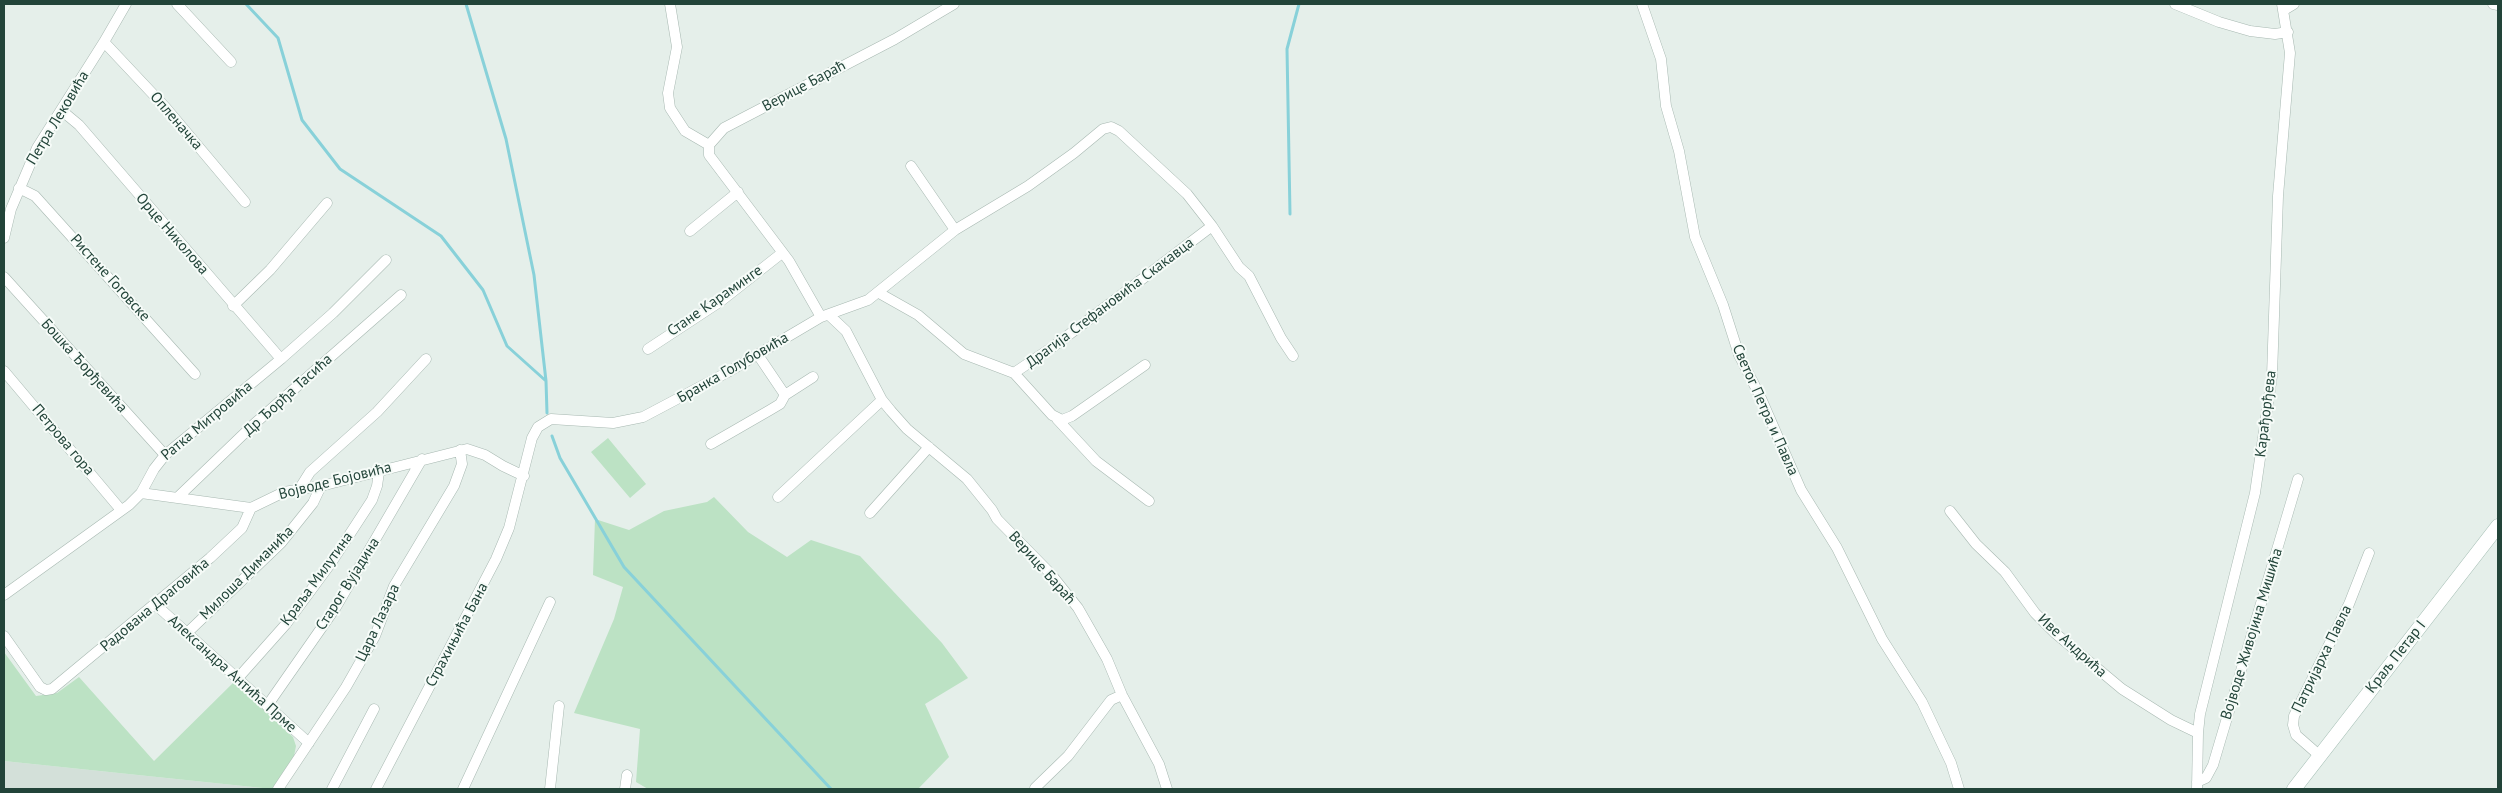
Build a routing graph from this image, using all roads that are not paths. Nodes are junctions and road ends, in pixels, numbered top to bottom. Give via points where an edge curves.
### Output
1 (126, 4) edge
2 (177, 4) edge
3 (670, 4) edge
4 (954, 4) edge
5 (1642, 4) edge
6 (2175, 4) edge
7 (2294, 4) edge
8 (2494, 4) edge
9 (2498, 4) edge
10 (2283, 7) edge
11 (2288, 32) junction
12 (104, 42) junction
13 (231, 62) dead end
14 (61, 110) junction
15 (708, 146) junction
16 (911, 166) dead end
17 (19, 188) junction
18 (738, 192) junction
19 (245, 202) dead end
20 (327, 202) dead end
21 (1212, 226) junction
22 (955, 230) junction
23 (690, 231) dead end
24 (4, 238) edge
25 (782, 253) junction
26 (386, 260) dead end
27 (4, 276) edge
28 (879, 293) junction
29 (401, 295) dead end
30 (233, 306) junction
31 (825, 316) junction
32 (648, 349) dead end
33 (758, 355) junction
34 (1293, 356) dead end
35 (281, 359) junction
36 (426, 359) dead end
37 (1144, 365) dead end
38 (4, 371) edge
39 (1014, 373) junction
40 (195, 374) dead end
41 (813, 377) dead end
42 (786, 395) junction
43 (882, 400) junction
44 (1057, 419) junction
45 (711, 444) dead end
46 (929, 447) junction
47 (460, 450) junction
48 (165, 455) junction
49 (422, 459) junction
50 (379, 472) junction
51 (524, 476) junction
52 (2298, 479) dead end
53 (321, 486) junction
54 (300, 488) junction
55 (142, 493) junction
56 (778, 497) dead end
57 (177, 498) junction
58 (1149, 501) dead end
59 (251, 508) junction
60 (122, 510) junction
61 (1950, 511) dead end
62 (870, 513) dead end
63 (2498, 526) edge
64 (2369, 553) dead end
65 (4, 595) edge
66 (550, 602) dead end
67 (156, 605) junction
68 (187, 633) junction
69 (4, 636) edge
70 (238, 678) junction
71 (1122, 695) junction
72 (267, 706) junction
73 (559, 706) dead end
74 (374, 709) dead end
75 (2198, 732) junction
76 (309, 743) junction
77 (2320, 756) junction
78 (627, 775) dead end
79 (2197, 785) edge
80 (1035, 788) edge
81 (278, 789) edge
82 (332, 789) edge
83 (376, 789) edge
84 (463, 789) edge
85 (550, 789) edge
86 (626, 789) edge
87 (1167, 789) edge
88 (1959, 789) edge
89 (2294, 789) edge

1 - 12 street, Петра Лековића
2 - 13 street
3 - 15 street via 676,46 668,92 670,108 685,131
4 - 15 street, Верице Бараћ via 724,128
5 - 88 street, Светог Петра и Павла via 1661,59 1666,106 1695,237 1723,305 1737,350 1801,490 1836,548 1882,639 1922,702 1951,763
6 - 11 street via 2250,31
7 - 10 street
8 - 9 street
10 - 11 street, Карађорђева
11 - 75 street, Карађорђева via 2290,53 2278,196 2272,376 2261,464 2203,696
12 - 14 street, Петра Лековића
12 - 19 street, Опленачка via 166,108
14 - 17 street, Петра Лековића via 37,148
14 - 30 street, Орце Николова via 79,125
15 - 18 street, Верице Бараћ via 709,155
16 - 22 street
17 - 24 street, Петра Лековића
17 - 40 street, Ристене Гоговске via 35,196
18 - 23 street
18 - 25 street, Верице Бараћ
20 - 30 street via 270,270
21 - 22 street, Бранка Голубовића via 1187,194 1119,131 1108,127 1028,186
21 - 34 street via 1254,284
21 - 39 street, Драгија Стефановића Скакавца
22 - 28 street, Бранка Голубовића
25 - 31 street, Верице Бараћ
25 - 32 street, Стане Караминге via 720,301
26 - 35 street, Ратка Митровића
27 - 48 street, Бошка Ђорђевића
28 - 31 street, Бранка Голубовића
28 - 39 street, Драгија Стефановића Скакавца via 918,316 964,354
29 - 57 street, Др Ђорђа Тасића
30 - 35 street, Орце Николова
31 - 33 street, Бранка Голубовића
31 - 43 street, Верице Бараћ via 846,331
33 - 42 street
33 - 51 street, Бранка Голубовића via 643,417 613,423 560,418 543,422 534,432
35 - 48 street, Ратка Митровића
36 - 54 street via 383,407 310,472
37 - 44 street via 1072,416
38 - 60 street, Петрова гора
39 - 44 street
41 - 42 street
42 - 45 street via 780,404
43 - 46 street, Верице Бараћ
43 - 56 street
44 - 58 street via 1096,461
46 - 62 street
46 - 71 street, Верице Бараћ via 966,479 997,519 1059,584 1094,635
47 - 49 street, Војводе Бојовића
47 - 51 street, Војводе Бојовића via 474,450
47 - 76 street, Цара Лазара via 462,464 454,486 394,586 364,656
48 - 55 street, Ратка Митровића
49 - 50 street, Војводе Бојовића
49 - 72 street, Старог Вујадина via 336,607
50 - 53 street, Војводе Бојовића
50 - 70 street, Краља Милутина via 376,492 332,563 286,624
51 - 83 street, Страхињића Бана via 510,528 485,584
52 - 79 street, Војводе Живојина Мишића via 2213,765 2206,778
53 - 54 street, Војводе Бојовића
53 - 68 street, Милоша Диманића via 313,502 281,543
54 - 59 street, Војводе Бојовића
55 - 57 street
55 - 60 street, Ратка Митровића
57 - 59 street
59 - 67 street, Радована Драговића via 242,528
60 - 65 street, Ратка Митровића
61 - 75 street, Иве Андрића via 2055,633 2122,690 2171,720
63 - 77 main road, Краљ Петар I
64 - 77 street, Патријарха Павла via 2349,604 2294,716 2296,735
66 - 84 street
67 - 68 street, Александра Антића Прме
67 - 69 street, Радована Драговића via 52,689 40,687
68 - 70 street, Александра Антића Прме
70 - 72 street, Александра Антића Прме
71 - 80 street via 1110,700 1068,756
71 - 87 street, Верице Бараћ via 1159,764
72 - 76 street, Александра Антића Прме
73 - 85 street
74 - 82 street
75 - 79 street, Карађорђева
76 - 81 street, Цара Лазара
77 - 89 main road, Краљ Петар I
78 - 86 street

